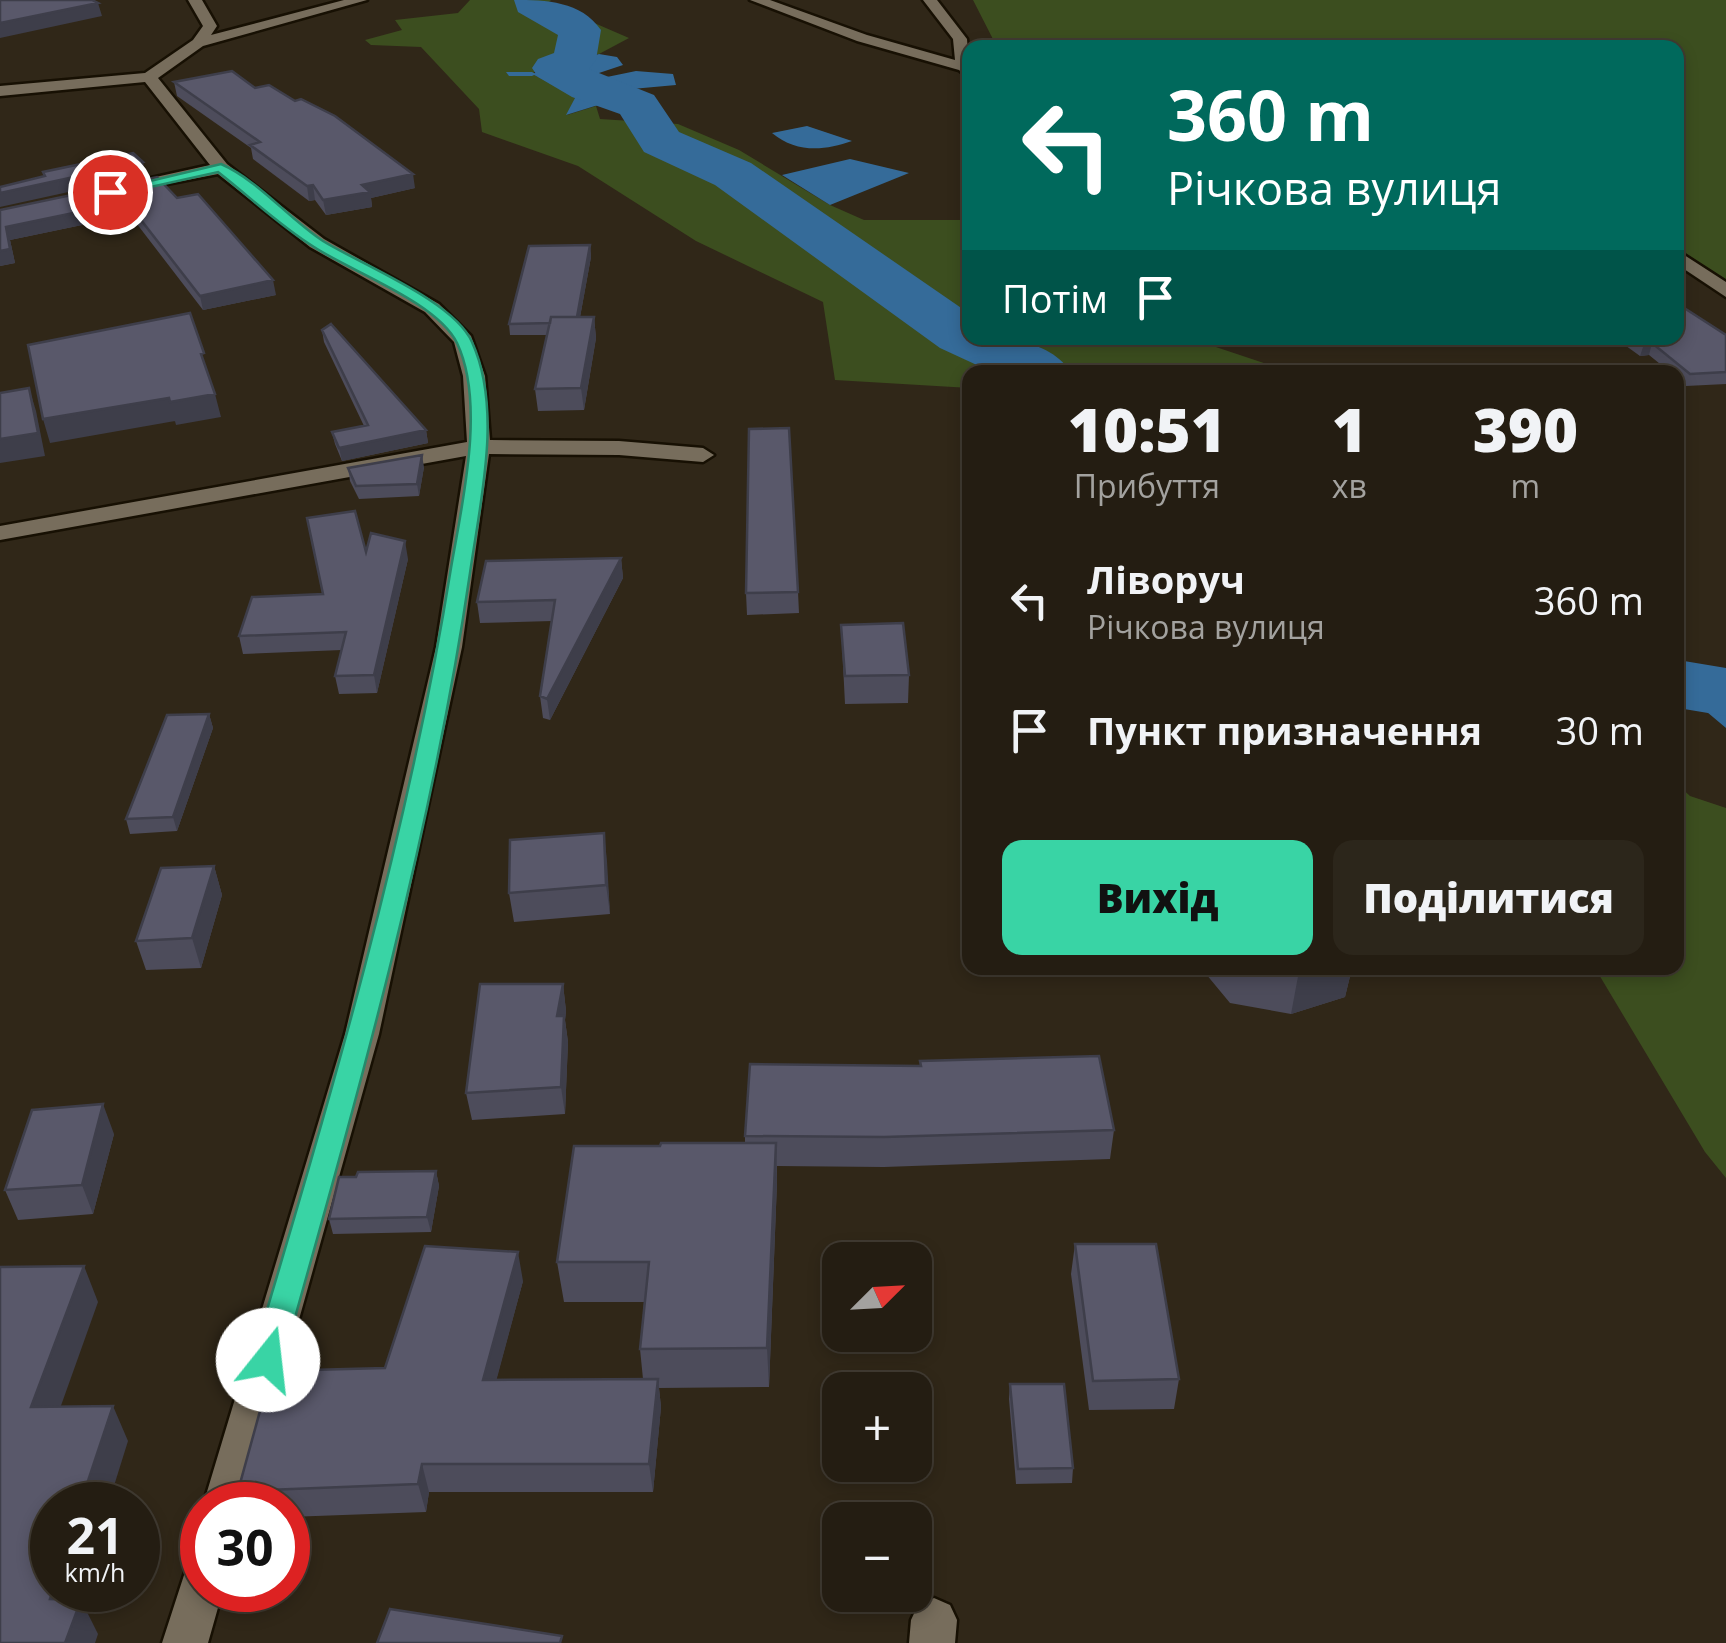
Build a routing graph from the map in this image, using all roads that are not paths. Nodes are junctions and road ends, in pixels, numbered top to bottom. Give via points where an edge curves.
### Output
1 (195, 0) edge
2 (360, 0) edge
3 (757, 0) edge
4 (930, 0) edge
5 (198, 43) junction
6 (962, 47) edge
7 (962, 69) edge
8 (148, 77) junction
9 (0, 91) edge
10 (221, 168) junction
11 (110, 192) edge
12 (1684, 261) edge
13 (1726, 290) edge
14 (480, 447) junction
15 (704, 455) dead end
16 (0, 532) edge
17 (233, 1482) edge
18 (194, 1612) edge
19 (186, 1643) edge

1 - 5 street via 210,26
2 - 5 street
3 - 7 street
4 - 6 street
5 - 8 street
8 - 9 street
8 - 10 street
10 - 11 street
10 - 14 street via 317,243 432,308 464,340
12 - 13 street
14 - 15 street
14 - 16 street
14 - 17 street via 449,647 362,1034
18 - 19 street

